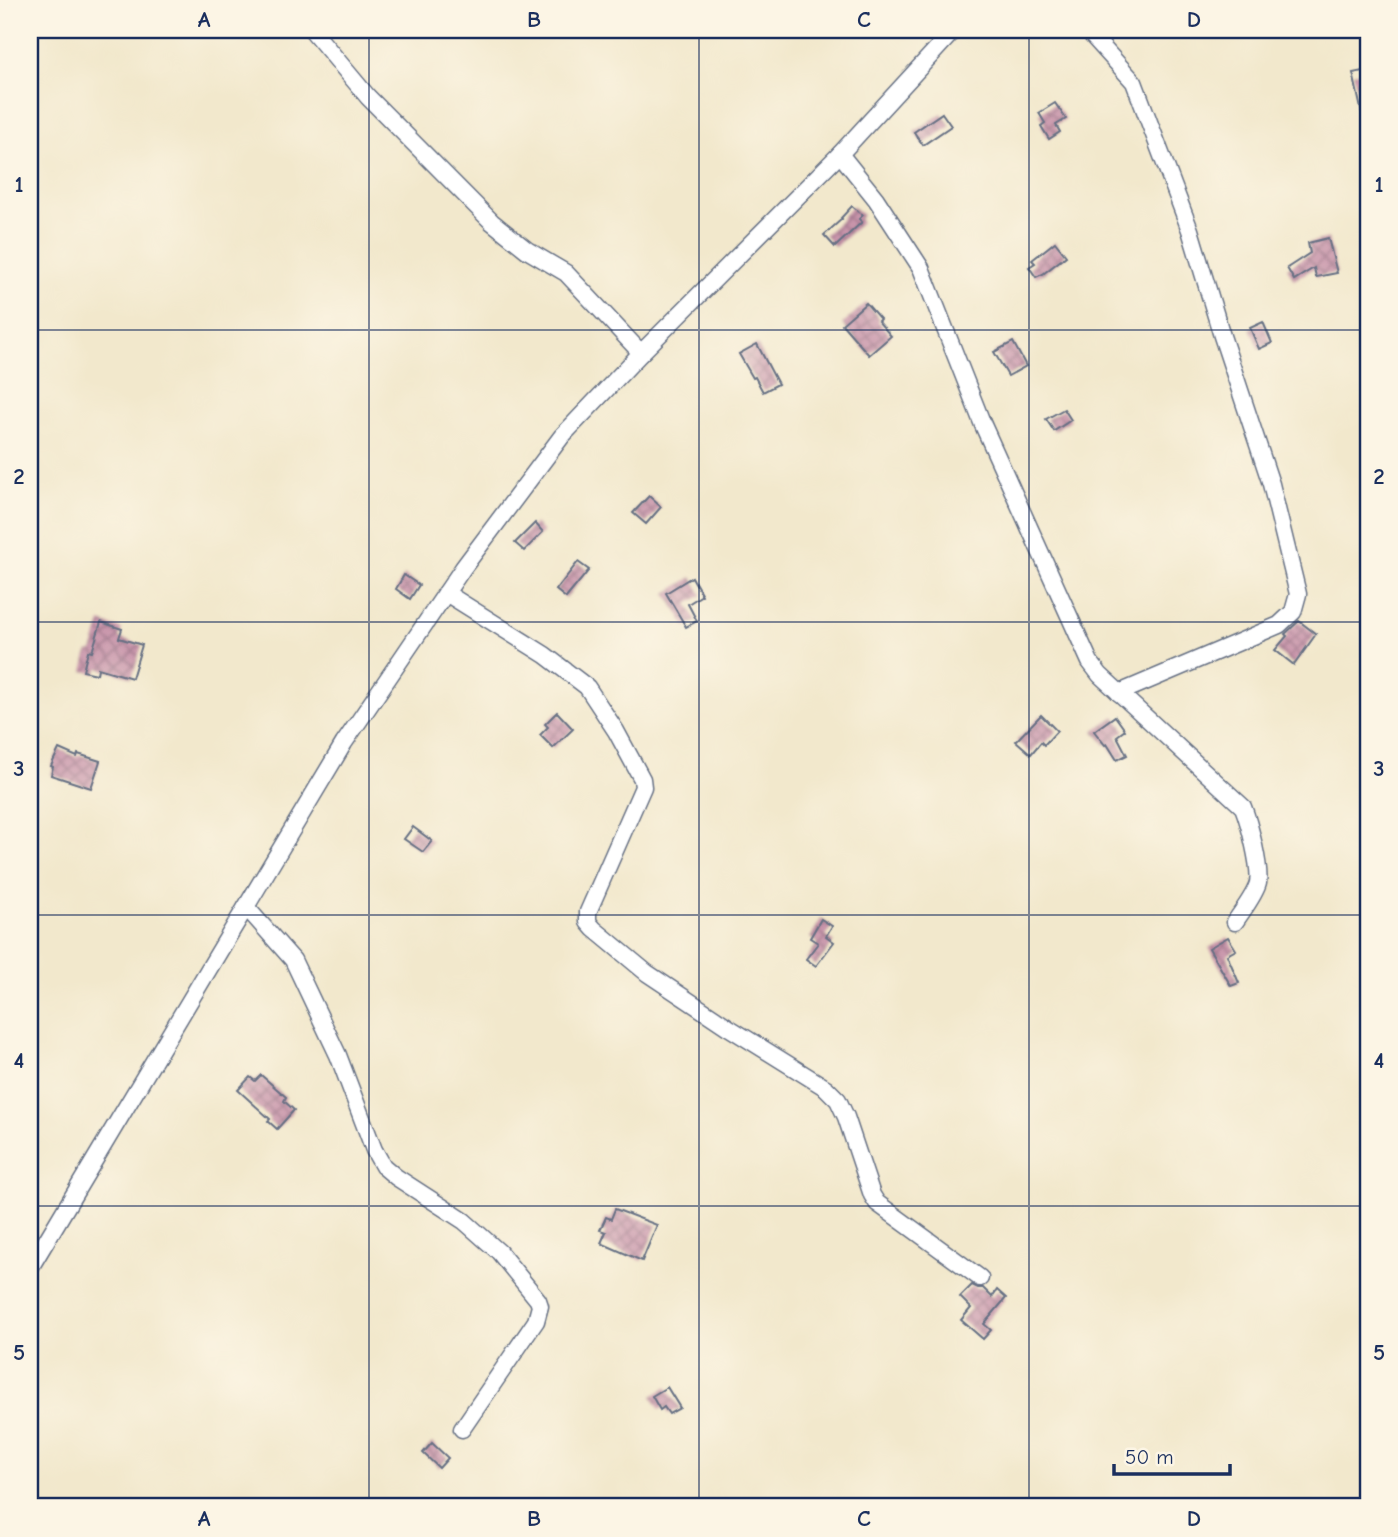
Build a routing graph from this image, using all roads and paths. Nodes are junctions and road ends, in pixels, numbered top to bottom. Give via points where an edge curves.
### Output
1 (312, 30) edge
2 (954, 30) edge
3 (1087, 30) edge
4 (840, 154) junction
5 (641, 353) junction
6 (446, 593) junction
7 (1119, 693) junction
8 (246, 906) junction
9 (1235, 922) dead end
10 (30, 1268) edge
11 (980, 1278) dead end
12 (461, 1429) dead end

1 - 5 street via 368,97 492,222 566,273
2 - 4 street
3 - 7 street via 1134,82 1191,230 1270,484 1298,594 1293,612 1279,625
4 - 5 street
4 - 7 street via 921,268 983,425 1090,662
5 - 6 street via 562,436
6 - 8 street via 344,743
6 - 11 street via 587,687 642,779 643,787 587,912 588,922 647,973 826,1088 846,1117 877,1203
7 - 9 street via 1243,807 1259,873 1258,885
8 - 10 street
8 - 12 street via 293,960 383,1166 464,1221 499,1252 538,1300 536,1321

